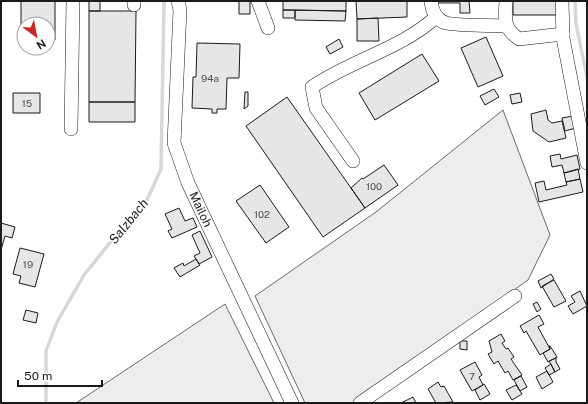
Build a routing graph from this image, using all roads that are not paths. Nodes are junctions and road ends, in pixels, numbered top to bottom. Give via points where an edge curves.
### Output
1 (73, 1) edge
2 (178, 1) edge
3 (258, 1) edge
4 (431, 1) edge
5 (506, 1) edge
6 (562, 1) edge
7 (436, 17) junction
8 (506, 26) junction
9 (268, 28) dead end
10 (563, 34) junction
11 (71, 129) dead end
12 (353, 161) dead end
13 (587, 163) edge
14 (515, 296) dead end
15 (292, 403) edge
16 (360, 403) edge

1 - 11 street
2 - 15 street, Mailoh via 180,10 174,143 188,183
3 - 9 street
4 - 7 street
5 - 8 street
6 - 10 street
7 - 8 street via 446,23
7 - 12 street via 408,38 342,69 312,87 316,108
8 - 10 street via 519,40
10 - 13 street
14 - 16 street

